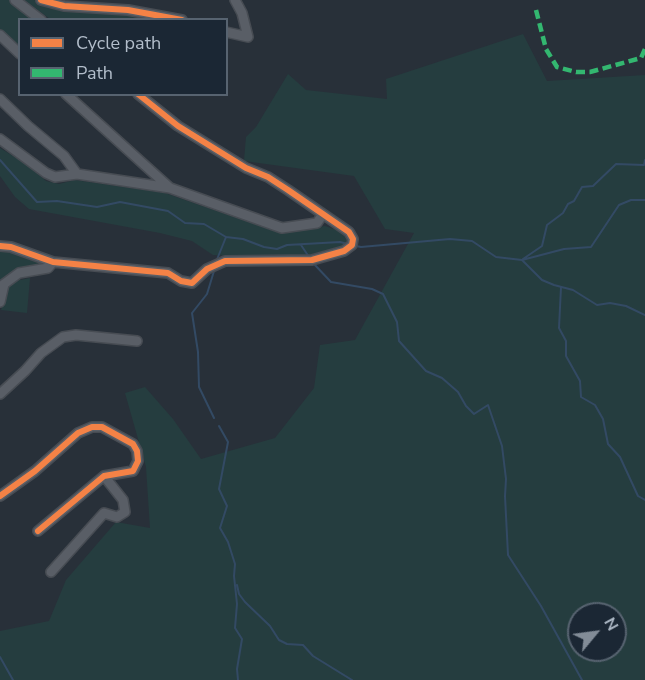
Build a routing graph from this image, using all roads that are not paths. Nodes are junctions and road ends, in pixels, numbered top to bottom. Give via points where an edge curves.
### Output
1 (15, 0) edge
2 (41, 0) edge
3 (235, 0) edge
4 (38, 18) edge
5 (171, 18) edge
6 (228, 32) edge
7 (0, 35) edge
8 (18, 52) edge
9 (68, 96) edge
10 (140, 96) edge
11 (0, 99) edge
12 (0, 139) edge
13 (77, 174) junction
14 (170, 188) junction
15 (323, 214) junction
16 (0, 238) edge
17 (0, 246) edge
18 (11, 247) junction
19 (52, 262) junction
20 (2, 285) edge
21 (0, 302) edge
22 (137, 341) dead end
23 (0, 394) edge
24 (104, 476) junction
25 (0, 496) edge
26 (38, 531) dead end
27 (51, 572) dead end

1 - 4 street
2 - 5 street
3 - 6 street via 248,37
7 - 8 street
9 - 14 street
10 - 15 street via 178,126
11 - 13 street via 63,156
12 - 13 street via 46,174
13 - 14 street
14 - 15 street via 282,228 317,223
15 - 19 street via 353,239 344,251 312,260 225,261 207,269 192,283 168,273
16 - 18 street
17 - 18 street
18 - 19 street
19 - 20 street via 48,268 19,273
20 - 21 street
22 - 23 street via 63,337
24 - 25 street via 133,471 137,451 116,434 92,427 78,432
24 - 26 street
24 - 27 street via 123,500 125,512 117,517 104,513

